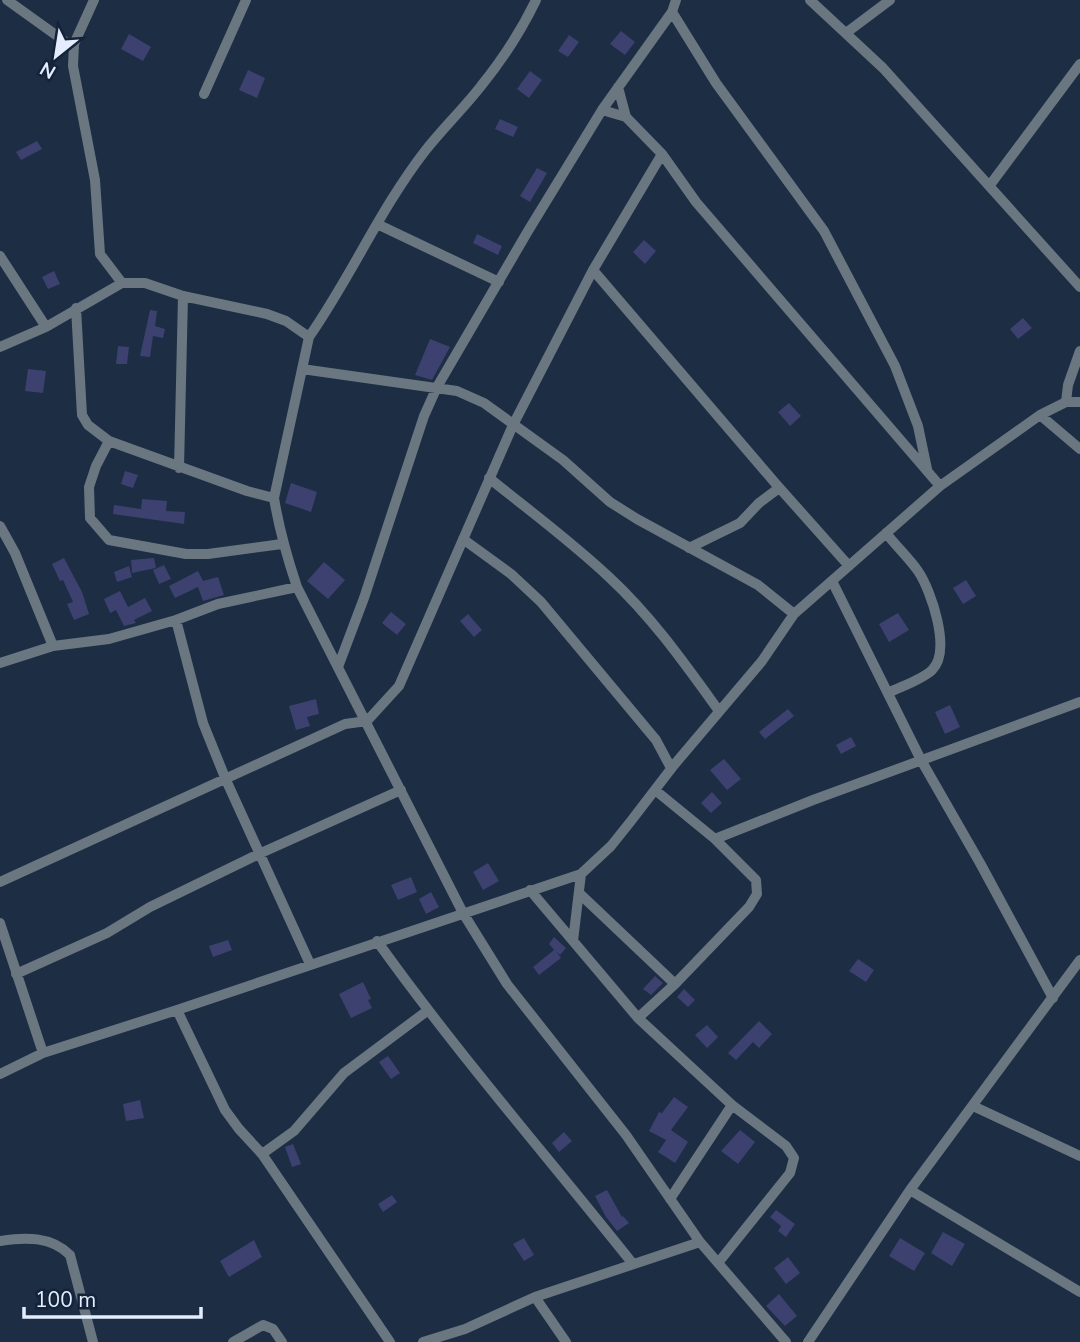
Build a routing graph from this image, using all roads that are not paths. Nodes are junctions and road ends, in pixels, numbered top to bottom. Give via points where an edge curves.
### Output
1 (94, 0) edge
2 (247, 0) edge
3 (536, 0) edge
4 (676, 0) edge
5 (810, 0) edge
6 (890, 0) edge
7 (14, 2) edge
8 (672, 12) junction
9 (846, 33) junction
10 (74, 48) junction
11 (1080, 64) edge
12 (1076, 77) edge
13 (618, 88) junction
14 (204, 94) dead end
15 (602, 110) junction
16 (626, 117) junction
17 (662, 154) junction
18 (990, 185) junction
19 (377, 223) junction
20 (0, 256) edge
21 (593, 270) junction
22 (499, 282) junction
23 (122, 283) junction
24 (1080, 287) edge
25 (183, 296) junction
26 (76, 308) junction
27 (46, 327) junction
28 (309, 337) junction
29 (0, 347) edge
30 (1080, 351) edge
31 (302, 369) junction
32 (438, 387) junction
33 (1066, 402) junction
34 (1080, 402) edge
35 (1041, 415) junction
36 (513, 425) junction
37 (109, 441) junction
38 (1080, 449) edge
39 (179, 468) junction
40 (927, 469) junction
41 (489, 478) junction
42 (940, 486) junction
43 (779, 488) junction
44 (274, 498) junction
45 (0, 526) edge
46 (886, 533) junction
47 (463, 539) junction
48 (282, 544) junction
49 (690, 548) junction
50 (849, 566) junction
51 (832, 581) junction
52 (297, 587) junction
53 (794, 614) junction
54 (176, 620) junction
55 (53, 646) junction
56 (0, 663) edge
57 (338, 667) junction
58 (888, 693) junction
59 (1080, 702) edge
60 (719, 711) junction
61 (367, 721) junction
62 (921, 761) junction
63 (671, 768) junction
64 (226, 780) junction
65 (401, 790) junction
66 (655, 790) junction
67 (715, 839) junction
68 (261, 853) junction
69 (581, 874) junction
70 (0, 882) edge
71 (530, 890) junction
72 (579, 893) junction
73 (463, 913) junction
74 (0, 923) edge
75 (377, 941) junction
76 (573, 941) junction
77 (1080, 960) edge
78 (5, 963) edge
79 (310, 964) junction
80 (16, 974) junction
81 (675, 984) junction
82 (1053, 998) junction
83 (177, 1010) junction
84 (427, 1011) junction
85 (638, 1018) junction
86 (43, 1053) junction
87 (0, 1074) edge
88 (732, 1105) junction
89 (973, 1106) junction
90 (262, 1154) junction
91 (1080, 1156) edge
92 (909, 1190) junction
93 (670, 1199) junction
94 (0, 1241) edge
95 (700, 1242) junction
96 (718, 1263) junction
97 (634, 1264) junction
98 (1080, 1292) edge
99 (535, 1297) junction
100 (93, 1342) edge
101 (233, 1342) edge
102 (282, 1342) edge
103 (390, 1342) edge
104 (424, 1342) edge
105 (566, 1342) edge
106 (786, 1342) edge
107 (808, 1342) edge

1 - 10 street
2 - 14 street
3 - 19 street via 512,46 426,151
4 - 8 street
5 - 9 street
6 - 9 street
7 - 10 street
8 - 13 street
8 - 40 street via 716,83 824,232 895,366 918,426
9 - 18 street
10 - 23 street via 73,66 95,180 100,254
11 - 12 street
12 - 18 street
13 - 15 street
13 - 16 street
15 - 16 street
15 - 22 street
16 - 17 street
17 - 21 street
17 - 40 street via 696,202
18 - 24 street
19 - 22 street
19 - 28 street
20 - 27 street
21 - 36 street
21 - 43 street
22 - 32 street
23 - 25 street via 145,283
23 - 26 street
25 - 28 street via 267,314
25 - 39 street
26 - 27 street
26 - 37 street via 82,415
27 - 29 street
28 - 31 street
30 - 33 street
31 - 32 street
31 - 44 street
32 - 36 street via 484,403
32 - 57 street
33 - 34 street
33 - 35 street
35 - 38 street
35 - 42 street
36 - 41 street
36 - 49 street via 563,460 610,502
37 - 39 street
37 - 48 street via 89,486 90,518 109,540 186,554
39 - 44 street
40 - 42 street
41 - 47 street
41 - 60 street via 612,580 661,632
42 - 46 street
43 - 49 street via 740,523
43 - 50 street
44 - 48 street
45 - 55 street
46 - 50 street
46 - 58 street via 928,588 940,629 939,657 933,669
47 - 61 street via 399,686
47 - 63 street via 541,602 656,740
48 - 52 street
49 - 53 street via 758,585
50 - 51 street
51 - 53 street
51 - 58 street
52 - 54 street via 231,601
52 - 57 street
53 - 60 street
54 - 55 street via 109,639
54 - 64 street via 203,723
55 - 56 street
57 - 61 street
58 - 62 street
59 - 62 street
60 - 63 street
61 - 64 street via 345,724
61 - 65 street
62 - 67 street
62 - 82 street
63 - 66 street
64 - 68 street
64 - 70 street
65 - 68 street
65 - 73 street
66 - 67 street
66 - 69 street
67 - 81 street via 755,880 757,894
68 - 79 street
68 - 80 street via 107,933
69 - 71 street
69 - 72 street
71 - 73 street
71 - 76 street
72 - 76 street
72 - 81 street
73 - 75 street
73 - 93 street via 508,984
74 - 78 street
75 - 79 street
75 - 84 street
76 - 85 street
77 - 82 street
78 - 80 street
79 - 83 street
80 - 86 street
81 - 85 street
82 - 89 street
83 - 86 street
83 - 90 street via 225,1110
84 - 90 street via 344,1073 294,1131
84 - 97 street
85 - 88 street
86 - 87 street
88 - 93 street
88 - 96 street via 786,1146 794,1158 790,1173
89 - 91 street
89 - 92 street
90 - 103 street
92 - 98 street
92 - 107 street
93 - 95 street
94 - 100 street via 36,1238 62,1247 70,1255
95 - 96 street
95 - 97 street
96 - 106 street
97 - 99 street
99 - 104 street
99 - 105 street
101 - 102 street via 263,1325 273,1329

